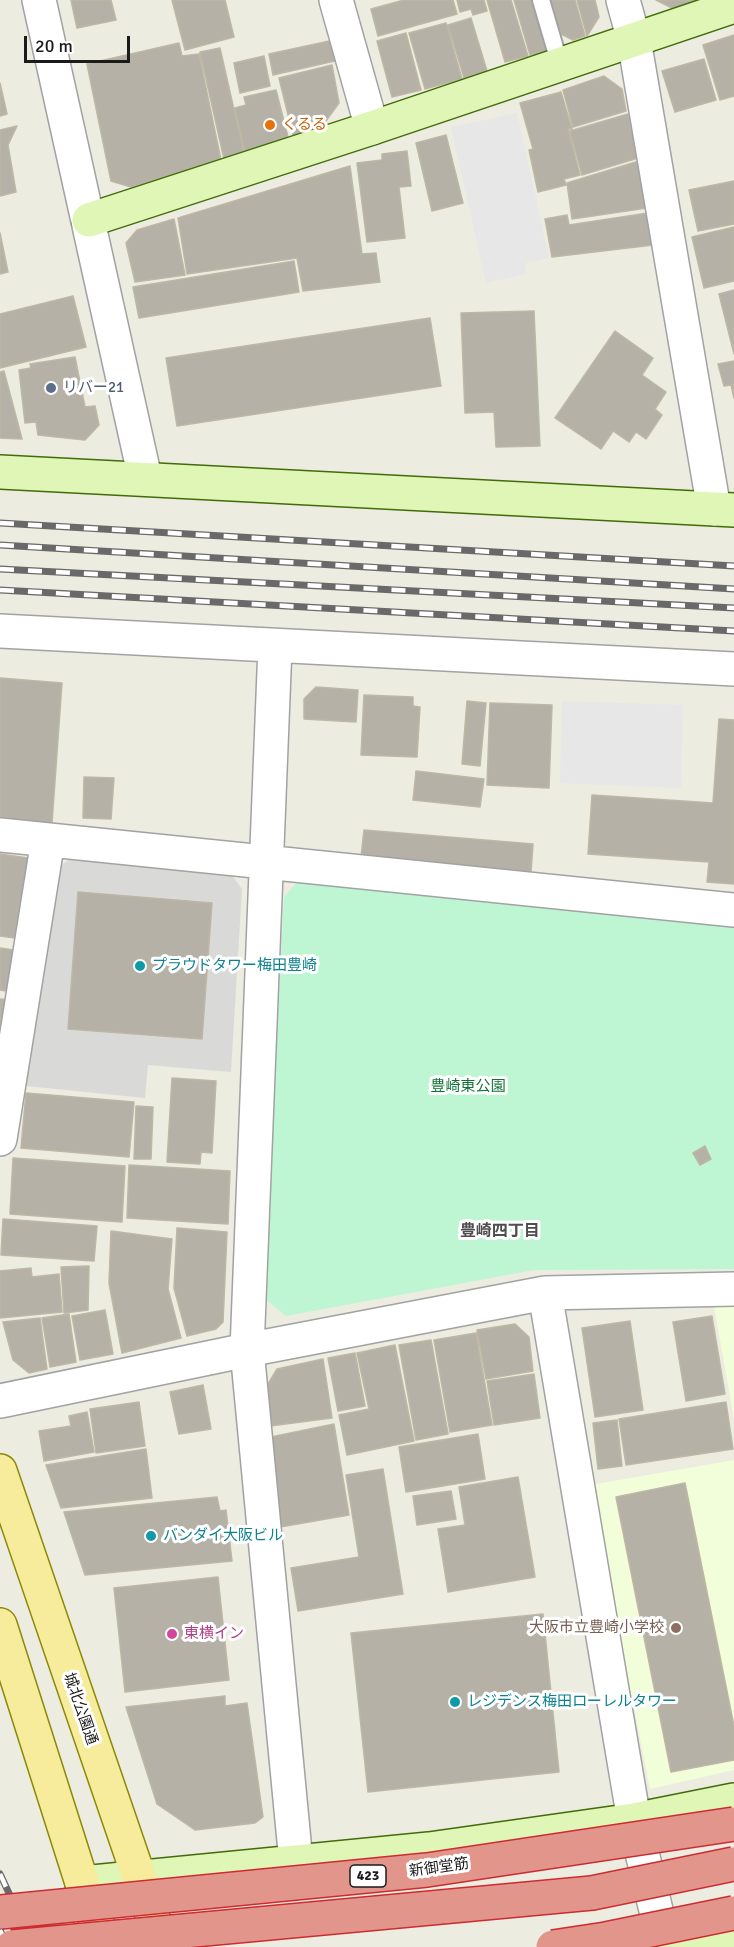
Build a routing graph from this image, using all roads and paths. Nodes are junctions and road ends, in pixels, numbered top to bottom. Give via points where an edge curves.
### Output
1 (39, 0) edge
2 (336, 0) edge
3 (540, 0) edge
4 (623, 0) edge
5 (734, 6) edge
6 (634, 40) junction
7 (560, 65) junction
8 (372, 128) junction
9 (89, 219) junction
10 (0, 472) edge
11 (145, 478) junction
12 (724, 510) edge
13 (0, 631) edge
14 (275, 646) junction
15 (734, 669) edge
16 (0, 834) edge
17 (48, 840) junction
18 (265, 864) junction
19 (734, 910) edge
20 (0, 1139) edge
21 (734, 1289) edge
22 (545, 1293) junction
23 (247, 1350) junction
24 (0, 1401) edge
25 (0, 1471) edge
26 (0, 1625) edge
27 (734, 1800) edge
28 (634, 1820) junction
29 (734, 1824) edge
30 (296, 1862) junction
31 (734, 1864) edge
32 (136, 1876) junction
33 (82, 1883) junction
34 (0, 1912) edge
35 (734, 1913) edge
36 (734, 1933) edge
37 (12, 1947) edge
38 (106, 1947) edge
39 (163, 1947) edge
40 (553, 1947) edge
41 (665, 1947) edge
42 (674, 1947) edge

1 - 9 street
2 - 8 street
3 - 7 lane
4 - 6 street
5 - 6 street
6 - 7 street
6 - 12 street
7 - 8 street
8 - 9 street
9 - 11 street
10 - 11 street
11 - 12 street
13 - 14 street
14 - 15 street
14 - 18 street
16 - 17 street
17 - 18 street
17 - 20 street
18 - 19 street
18 - 23 street
21 - 22 street
22 - 23 street
22 - 28 street
23 - 24 street
23 - 30 street
25 - 32 main road, 城北公園通
26 - 33 main road
27 - 28 street
28 - 30 street via 429,1849
28 - 41 street
29 - 34 highway, 新御堂筋 / 423, bridge via 427,1870
30 - 32 street
31 - 37 highway, bridge via 592,1893
32 - 33 street
32 - 39 main road, 城北公園通
33 - 38 main road
35 - 40 highway, bridge
36 - 42 street

